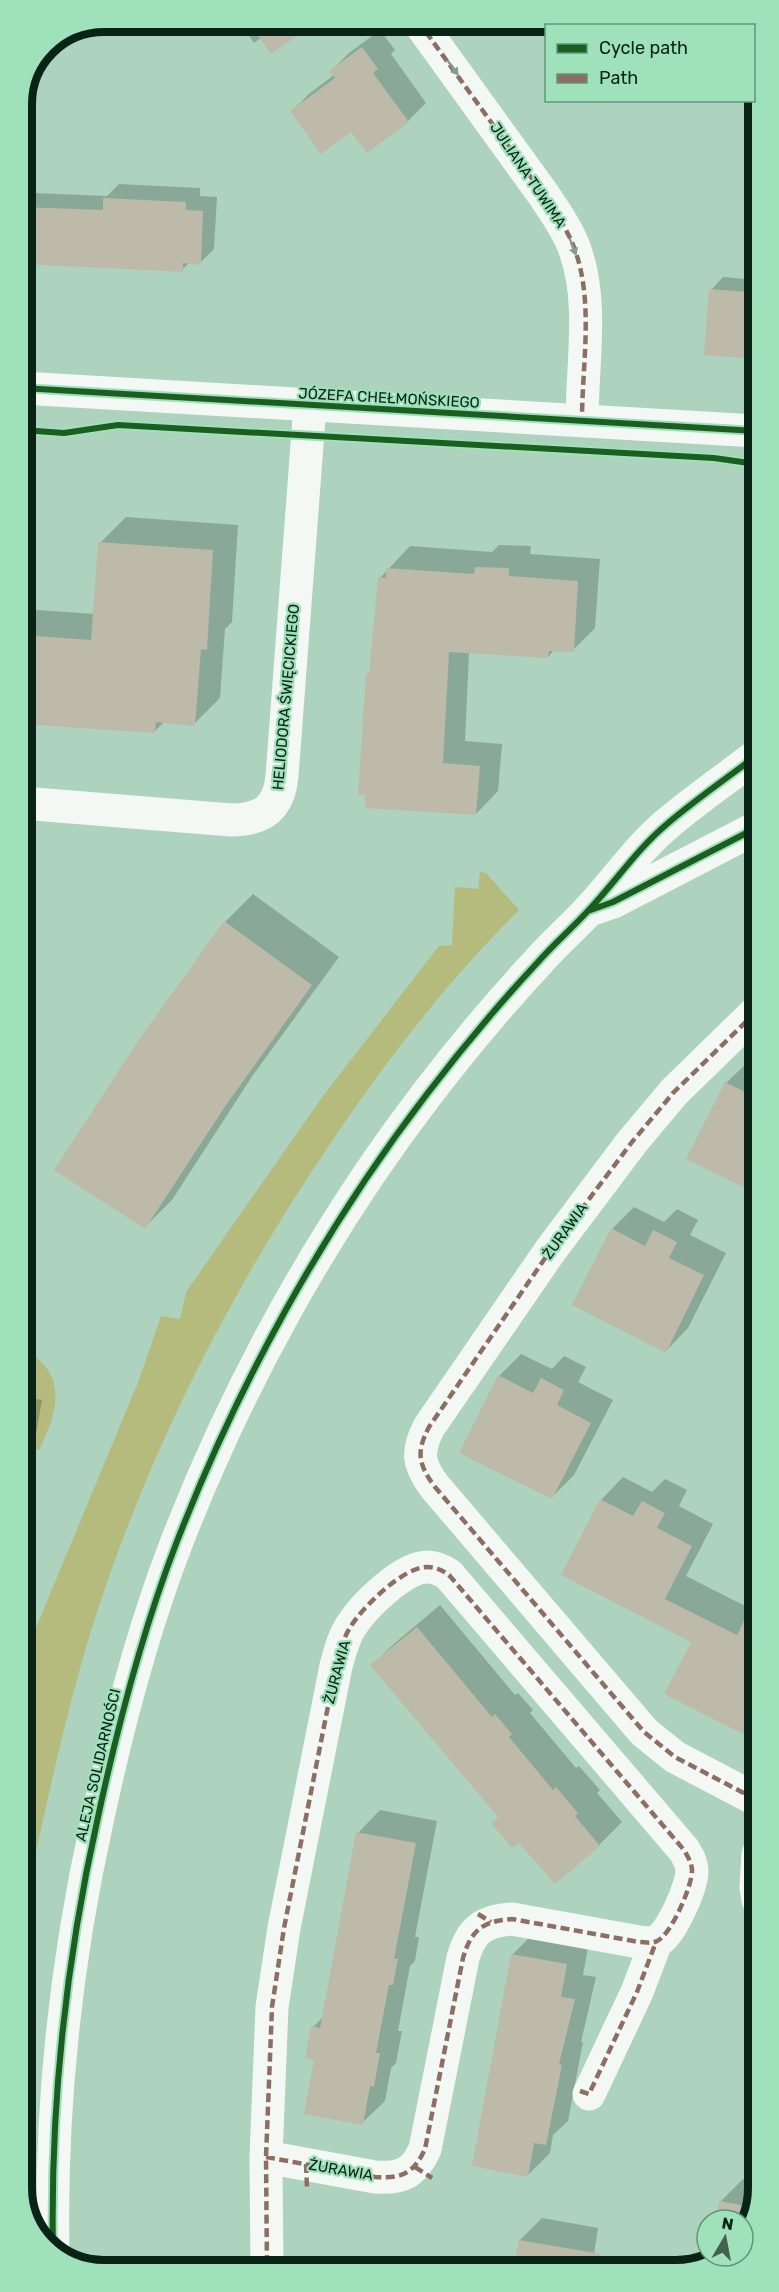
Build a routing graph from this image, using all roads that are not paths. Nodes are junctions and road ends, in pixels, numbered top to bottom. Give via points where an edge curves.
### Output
1 (426, 32) edge
2 (32, 389) edge
3 (310, 405) junction
4 (582, 420) junction
5 (748, 430) edge
6 (748, 762) edge
7 (32, 804) edge
8 (748, 832) edge
9 (588, 911) junction
10 (748, 1020) edge
11 (748, 1795) edge
12 (656, 1942) junction
13 (589, 2094) dead end
14 (266, 2157) junction
15 (53, 2240) edge
16 (267, 2260) edge

1 -> 4 street, JULIANA TUWIMA via 556,213 575,250 585,304
2 - 3 street, JÓZEFA CHEŁMOŃSKIEGO
3 - 4 street, JÓZEFA CHEŁMOŃSKIEGO
3 - 7 street, HELIODORA ŚWIĘCICKIEGO via 281,785 274,804 250,819 231,820
4 - 5 street, JÓZEFA CHEŁMOŃSKIEGO
6 - 9 street, ALEJA SOLIDARNOŚCI via 666,825 626,864
8 - 9 street, ALEJA SOLIDARNOŚCI
9 - 15 street, ALEJA SOLIDARNOŚCI via 536,963 471,1039 369,1176 269,1342 217,1447 176,1544 114,1743 75,1927 56,2091
10 - 11 street, ŻURAWIA via 674,1092 590,1196 429,1426 420,1452 425,1474 435,1487 644,1732 675,1757
12 - 13 street, ŻURAWIA
12 - 14 street, ŻURAWIA via 523,1920 501,1920 482,1926 470,1940 463,1958 428,2137 415,2167 387,2178
12 - 14 street, ŻURAWIA via 673,1921 691,1882 692,1866 684,1850 448,1575 427,1567 412,1571 358,1616 344,1639 336,1666 272,2007
14 - 16 street, ŻURAWIA

